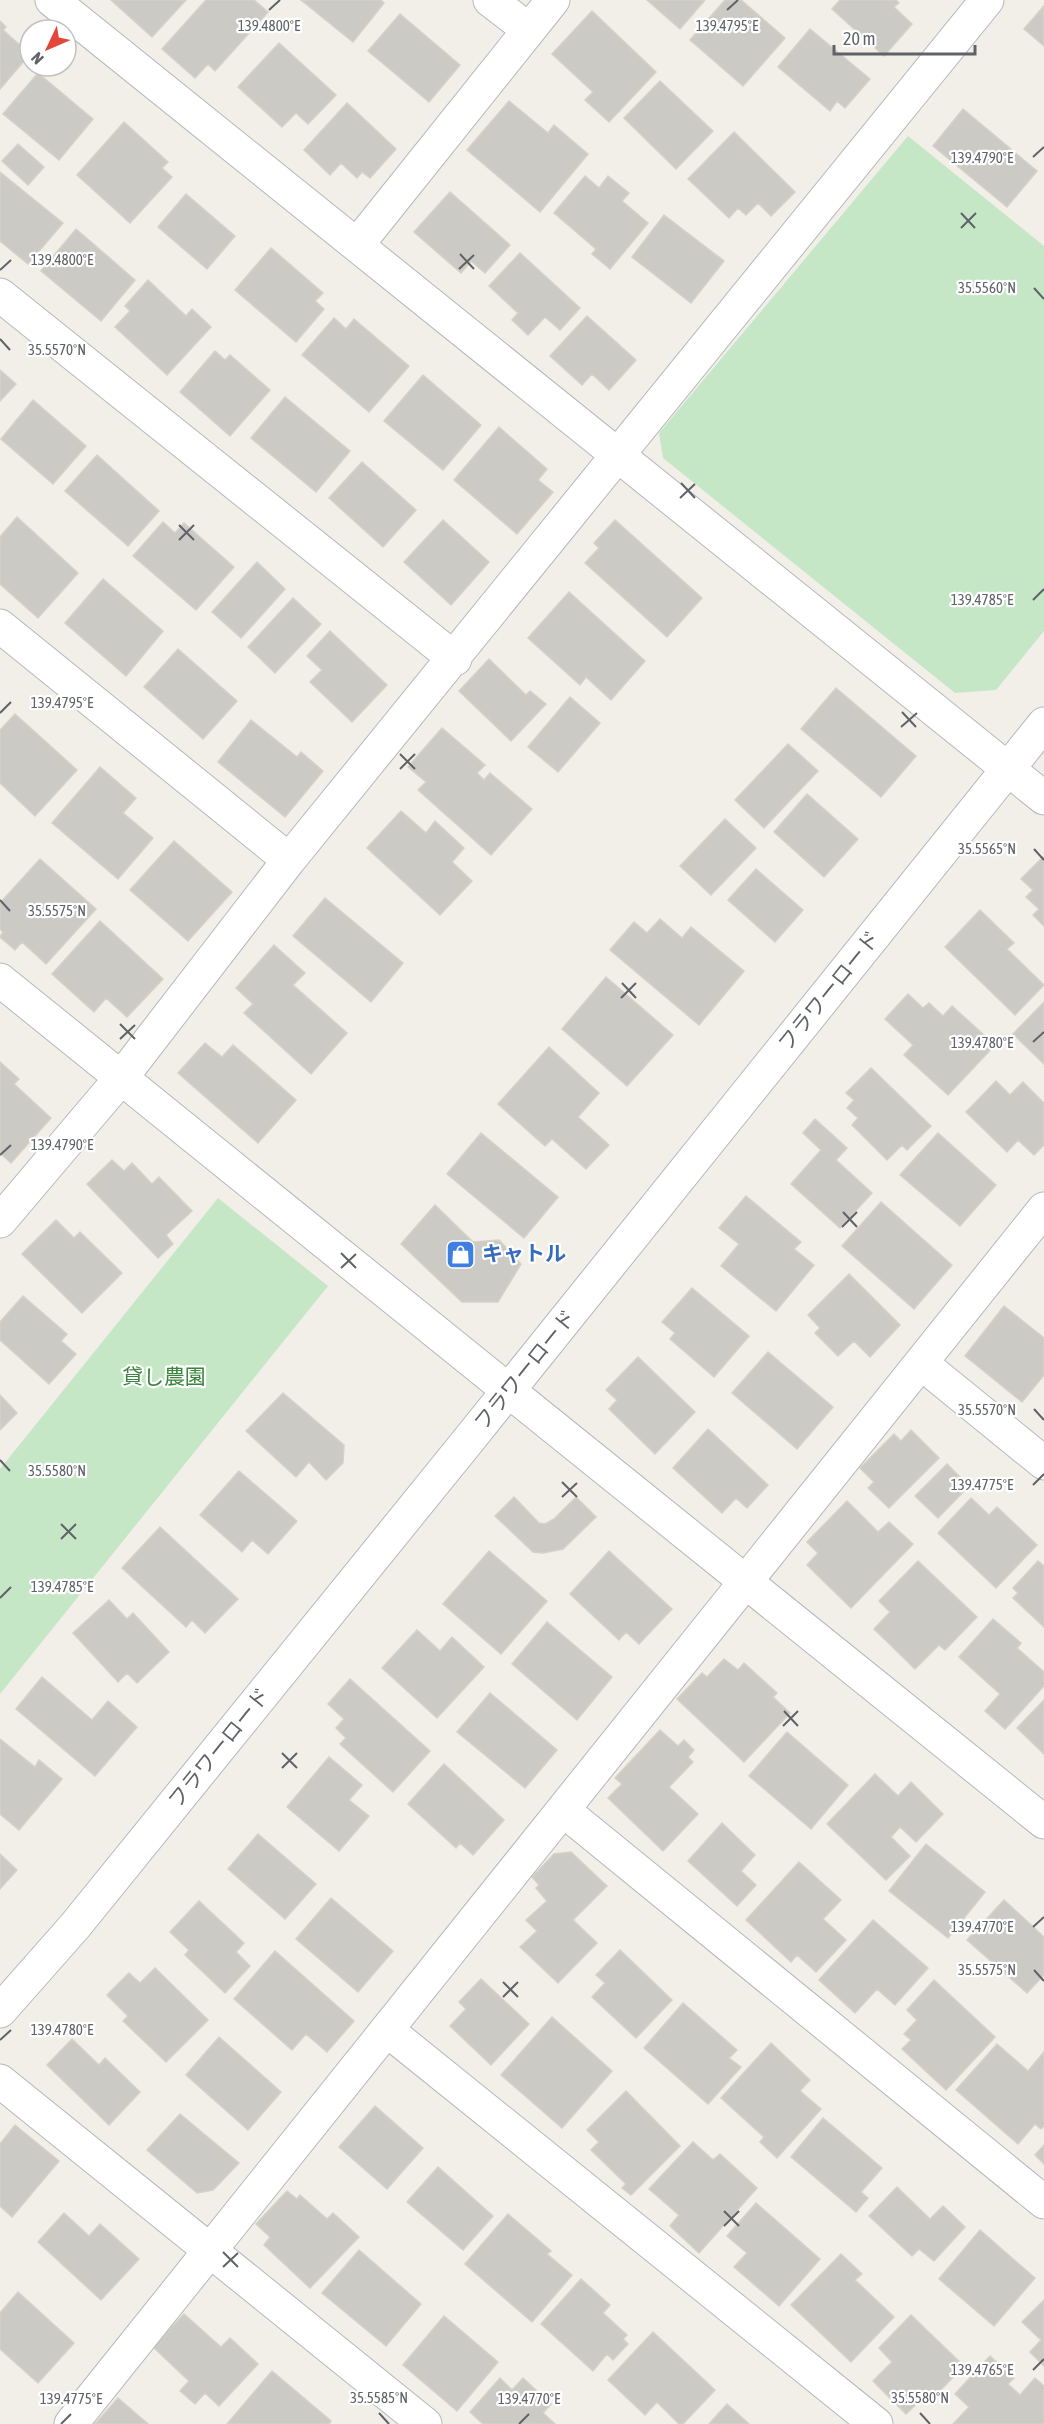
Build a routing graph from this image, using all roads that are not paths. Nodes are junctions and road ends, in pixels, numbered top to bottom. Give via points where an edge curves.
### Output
1 (52, 0) edge
2 (490, 0) edge
3 (553, 0) edge
4 (987, 0) edge
5 (529, 30) junction
6 (357, 245) junction
7 (0, 295) edge
8 (619, 456) junction
9 (0, 626) edge
10 (455, 659) junction
11 (1044, 724) edge
12 (1008, 768) junction
13 (1044, 798) edge
14 (289, 860) junction
15 (0, 980) edge
16 (121, 1077) junction
17 (1044, 1209) edge
18 (0, 1221) edge
19 (921, 1363) junction
20 (508, 1390) junction
21 (1044, 1463) edge
22 (746, 1581) junction
23 (563, 1810) junction
24 (1044, 1822) edge
25 (0, 2011) edge
26 (387, 2030) junction
27 (0, 2081) edge
28 (1044, 2202) edge
29 (210, 2251) junction
30 (71, 2424) edge
31 (425, 2424) edge
32 (876, 2424) edge

1 - 6 street
2 - 5 street
3 - 5 street
4 - 8 street
5 - 6 street
6 - 8 street
7 - 10 street
8 - 10 street
8 - 12 street
9 - 14 street
10 - 14 street
11 - 12 street, フラワーロード
12 - 13 street
12 - 20 street, フラワーロード
14 - 16 street
15 - 16 street
16 - 18 street
16 - 20 street
17 - 19 street
19 - 21 street
19 - 22 street
20 - 22 street
20 - 25 street, フラワーロード via 75,1926
22 - 23 street
22 - 24 street
23 - 26 street
23 - 28 street
26 - 29 street
26 - 32 street
27 - 29 street
29 - 30 street
29 - 31 street

